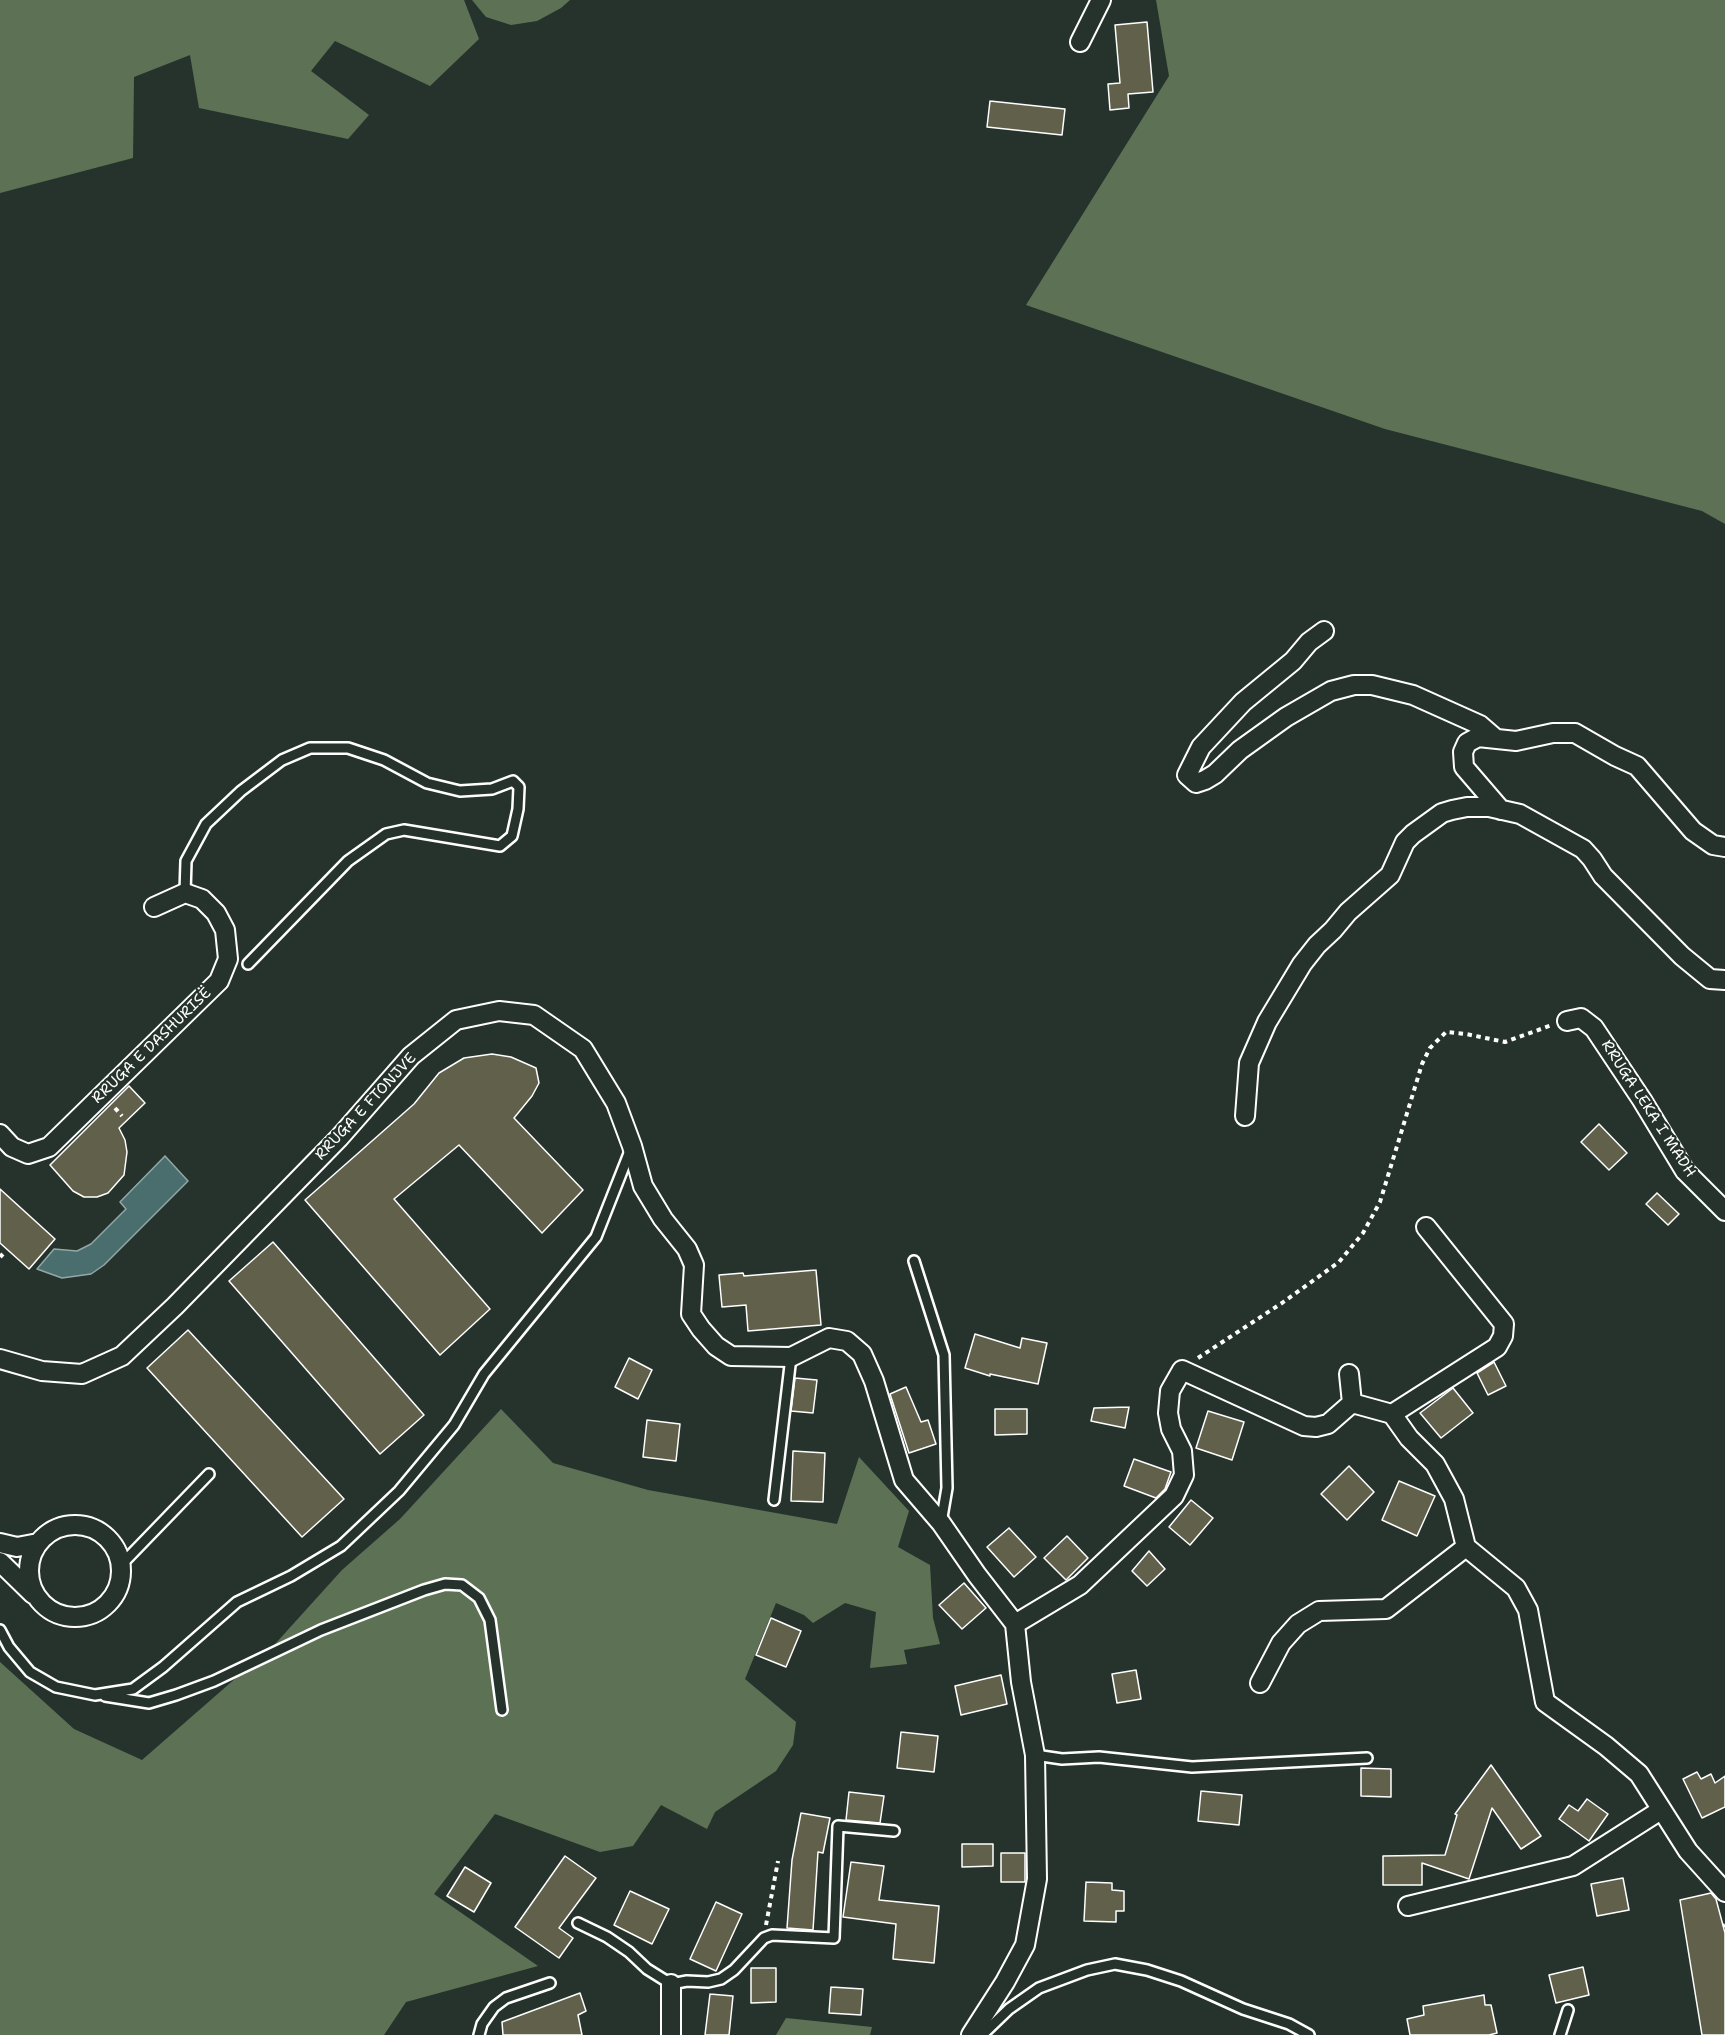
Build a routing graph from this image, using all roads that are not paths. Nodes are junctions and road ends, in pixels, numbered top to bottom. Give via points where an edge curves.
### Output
1 (1101, 0) edge
2 (1080, 42) dead end
3 (1324, 632) dead end
4 (1495, 738) junction
5 (1501, 810) junction
6 (1725, 847) edge
7 (185, 893) junction
8 (154, 907) dead end
9 (248, 964) dead end
10 (1725, 980) edge
11 (1567, 1021) road end
12 (1245, 1116) dead end
13 (0, 1134) edge
14 (632, 1146) junction
15 (1725, 1211) edge
16 (1426, 1227) dead end
17 (914, 1261) dead end
18 (791, 1357) junction
19 (0, 1359) edge
20 (1349, 1374) dead end
21 (1352, 1402) junction
22 (1392, 1414) junction
23 (209, 1474) dead end
24 (774, 1500) dead end
25 (941, 1522) junction
26 (0, 1543) edge
27 (38, 1543) junction
28 (1466, 1547) junction
29 (0, 1562) edge
30 (121, 1565) junction
31 (40, 1601) junction
32 (1015, 1624) junction
33 (0, 1630) edge
34 (1260, 1683) dead end
35 (95, 1695) junction
36 (502, 1710) dead end
37 (1035, 1755) junction
38 (1367, 1758) dead end
39 (1661, 1810) junction
40 (894, 1831) dead end
41 (1725, 1892) edge
42 (1408, 1906) dead end
43 (578, 1923) dead end
44 (550, 1983) dead end
45 (671, 1984) junction
46 (1568, 2010) dead end
47 (479, 2035) edge
48 (671, 2035) edge
49 (971, 2035) edge
50 (982, 2035) edge
51 (1309, 2035) edge
52 (1560, 2035) edge

1 - 2 street
3 - 4 street via 1243,702 1202,747 1187,775 1196,783 1204,780 1295,711 1331,691 1354,686 1372,685 1413,695 1480,725
4 - 5 street via 1478,737 1467,743 1464,766
4 - 6 street via 1516,741 1552,733 1575,733 1637,766 1693,831 1713,845
5 - 10 street via 1520,814 1582,849 1603,876 1682,956 1710,979
5 - 12 street via 1452,810 1413,834 1405,842 1390,875 1317,945 1267,1022 1249,1063
7 - 8 street
7 - 9 lane via 186,861 206,824 282,760 310,748 348,748 384,760 427,783 460,791 492,789 513,781 519,787 512,836 500,846 404,830 386,834 348,861
7 - 13 street, RRUGA E DASHURISË via 202,899 225,930 228,958 219,981 49,1147 28,1154 12,1147
11 - 15 street, RRUGA LEKA I MADH via 1581,1018 1594,1028 1685,1171
14 - 18 street, RRUGA E FTONJVE via 643,1186 694,1265 691,1314 701,1329 731,1356
14 - 19 street, RRUGA E FTONJVE via 616,1103 583,1049 534,1015 499,1011 456,1020 411,1056 339,1138 122,1356 82,1374 42,1371
14 - 35 lane via 596,1237 484,1374 454,1425 399,1491 341,1546 237,1602 134,1689
16 - 22 street via 1503,1324 1503,1336 1497,1347
17 - 25 lane via 944,1355 947,1488
18 - 24 lane
18 - 25 street via 829,1338 847,1341 862,1354 904,1480
20 - 21 street
21 - 22 street
21 - 32 street via 1328,1424 1304,1426 1182,1370 1170,1391 1168,1413 1182,1451 1184,1475 1174,1496 1080,1585
22 - 28 street via 1408,1438 1435,1464 1454,1499
23 - 30 lane
25 - 32 street
26 - 27 street via 17,1547
27 - 30 street via 50,1532 80,1525 108,1538
27 - 31 street via 29,1572
28 - 34 street via 1386,1609 1319,1611 1298,1624 1281,1643
28 - 39 street via 1516,1588 1528,1610 1545,1702 1639,1774
29 - 31 street
30 - 31 street via 115,1593 94,1613 65,1616
32 - 37 street
33 - 35 lane via 30,1672 56,1687
35 - 36 lane via 149,1702 176,1695 321,1630 445,1584 462,1586 479,1598 490,1620
37 - 38 lane via 1192,1767
37 - 49 street via 1037,1879 1025,1945
39 - 41 street via 1688,1851
39 - 42 street via 1573,1866
40 - 45 lane via 838,1826 834,1938 772,1935 721,1979
43 - 45 lane via 629,1952
44 - 47 lane via 506,1998 494,2007
45 - 48 street
46 - 52 lane
50 - 51 lane via 1039,1988 1115,1964 1181,1981

